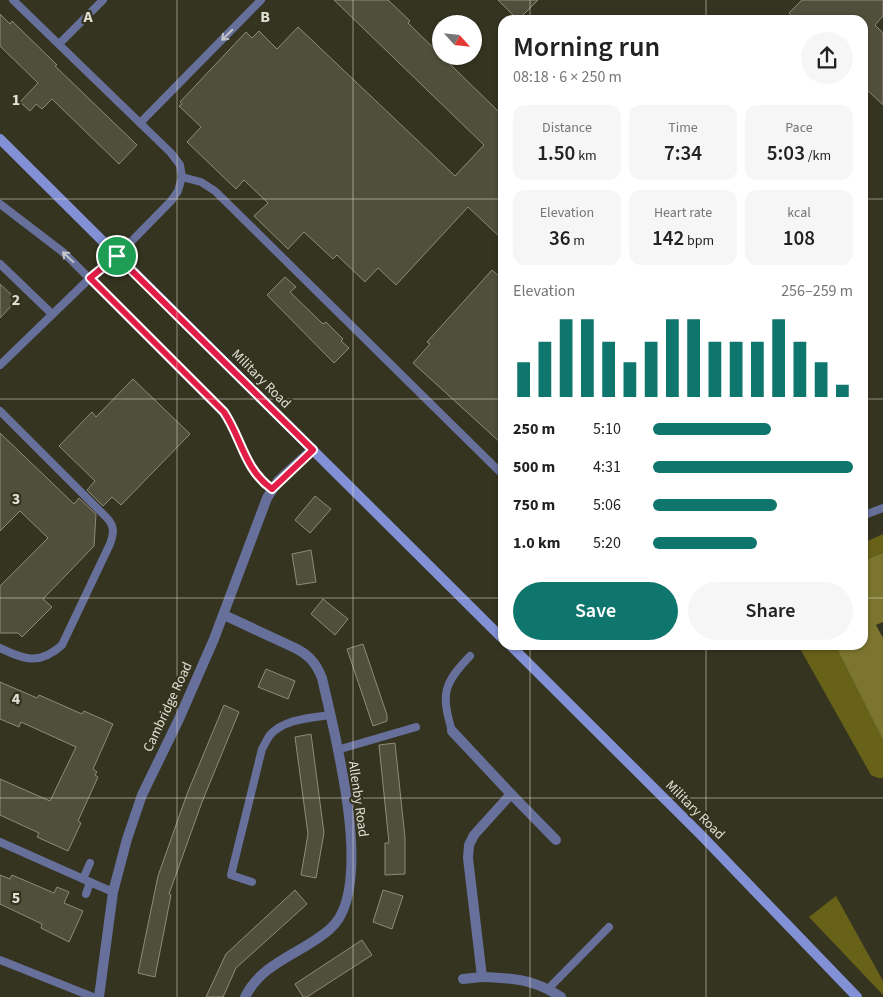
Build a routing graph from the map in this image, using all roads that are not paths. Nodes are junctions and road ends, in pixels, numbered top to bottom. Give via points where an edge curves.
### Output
1 (14, 0) edge
2 (103, 0) edge
3 (261, 0) edge
4 (59, 44) junction
5 (140, 123) junction
6 (2, 144) edge
7 (182, 177) junction
8 (0, 204) edge
9 (117, 256) junction
10 (0, 264) edge
11 (90, 278) junction
12 (52, 314) junction
13 (0, 365) edge
14 (0, 411) edge
15 (313, 450) junction
16 (498, 470) edge
17 (272, 489) junction
18 (883, 508) edge
19 (868, 514) edge
20 (224, 615) junction
21 (498, 634) edge
22 (0, 648) edge
23 (515, 650) edge
24 (470, 656) dead end
25 (330, 715) junction
26 (416, 727) dead end
27 (452, 731) joint
28 (337, 750) junction
29 (511, 794) junction
30 (556, 840) dead end
31 (0, 842) edge
32 (90, 863) dead end
33 (86, 881) junction
34 (252, 882) dead end
35 (113, 892) junction
36 (86, 894) dead end
37 (609, 928) dead end
38 (0, 962) edge
39 (482, 976) junction
40 (463, 979) dead end
41 (548, 989) junction
42 (93, 997) edge
43 (99, 997) edge
44 (245, 997) edge
45 (561, 997) edge
46 (857, 997) edge

1 - 4 lane
2 - 4 lane
3 -> 5 lane
4 - 5 lane
5 - 7 lane via 174,157 180,165
6 - 9 street, Military Road
7 - 9 lane via 171,201
7 - 16 lane via 201,182 216,191
11 -> 8 lane via 56,246
9 - 11 lane
9 - 15 street, Military Road
10 - 12 lane
11 - 12 lane
11 - 17 lane via 224,412 252,469
12 - 13 lane
14 - 22 lane via 112,523 114,529 62,645 53,652 31,659
15 - 17 street, Cambridge Road
15 - 21 street, Military Road
17 - 20 street, Cambridge Road
18 - 19 lane
20 - 25 street, Allenby Road via 310,658 322,678
20 - 35 street, Cambridge Road via 142,795
23 - 46 street, Military Road via 700,834
24 - 27 lane via 448,683 445,698
25 - 28 street, Allenby Road
25 - 34 lane via 281,726 270,735 262,749 231,875
26 - 28 lane
27 - 29 street
28 - 44 street, Allenby Road via 350,839 351,881 346,905 332,928 268,968
29 - 30 street
29 - 39 street via 482,824 469,845
31 - 33 lane
32 - 33 lane
33 - 35 lane
33 - 36 lane
35 - 43 street, Cambridge Road
37 - 41 lane
38 - 42 lane
39 - 40 street
39 - 41 street via 516,979
41 - 45 street

